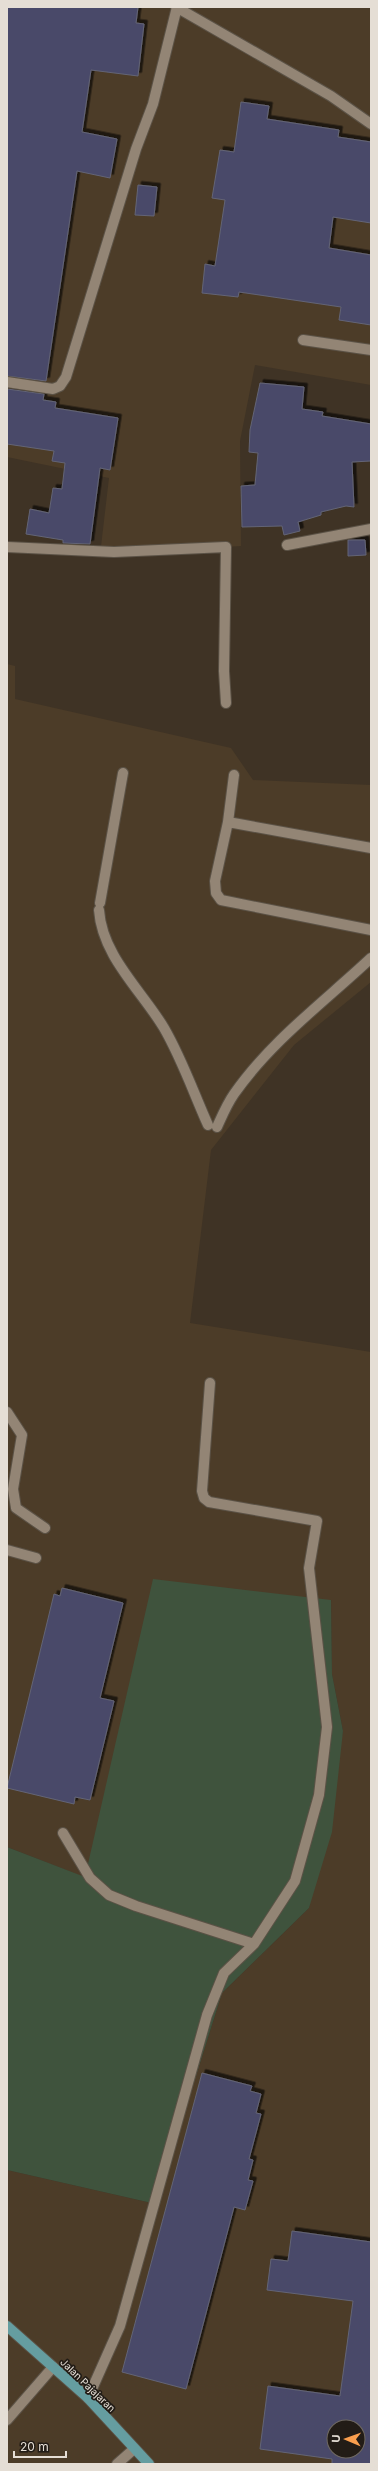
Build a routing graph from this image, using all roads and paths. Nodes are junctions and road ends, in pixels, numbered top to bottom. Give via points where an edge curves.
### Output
1 (176, 8) edge
2 (371, 124) edge
3 (303, 340) dead end
4 (371, 350) edge
5 (7, 382) edge
6 (371, 529) edge
7 (287, 545) dead end
8 (7, 547) edge
9 (226, 703) dead end
10 (123, 773) dead end
11 (234, 775) dead end
12 (228, 822) junction
13 (371, 848) edge
14 (371, 930) edge
15 (371, 958) edge
16 (210, 1384) dead end
17 (7, 1412) edge
18 (45, 1528) dead end
19 (7, 1550) edge
20 (36, 1558) dead end
21 (62, 1833) dead end
22 (254, 1944) junction
23 (7, 2326) edge
24 (53, 2367) junction
25 (88, 2398) junction
26 (7, 2420) edge
27 (134, 2449) junction
28 (117, 2464) edge
29 (149, 2464) edge

1 - 2 street via 331,96
1 - 5 street via 153,104 136,149 66,377 60,386 53,389
3 - 4 street
6 - 7 street
8 - 9 street via 114,552 226,547
10 - 15 street via 99,907 100,923 110,949 164,1029 213,1126 233,1094 284,1035
11 - 12 street
12 - 13 street
12 - 14 street via 215,881 216,893 221,900
16 - 22 street via 202,1491 204,1498 209,1502 317,1520 309,1568 327,1727 318,1795 295,1881
17 - 18 street via 22,1435 13,1489 16,1508
19 - 20 street
21 - 22 street via 90,1878 109,1895
22 - 25 street via 224,1973 207,2015 120,2326
23 - 24 main road, Jalan Pajajaran
24 - 25 main road, Jalan Pajajaran
24 - 26 street
25 - 27 main road, Jalan Pajajaran
27 - 28 street
27 - 29 main road, Jalan Pajajaran

